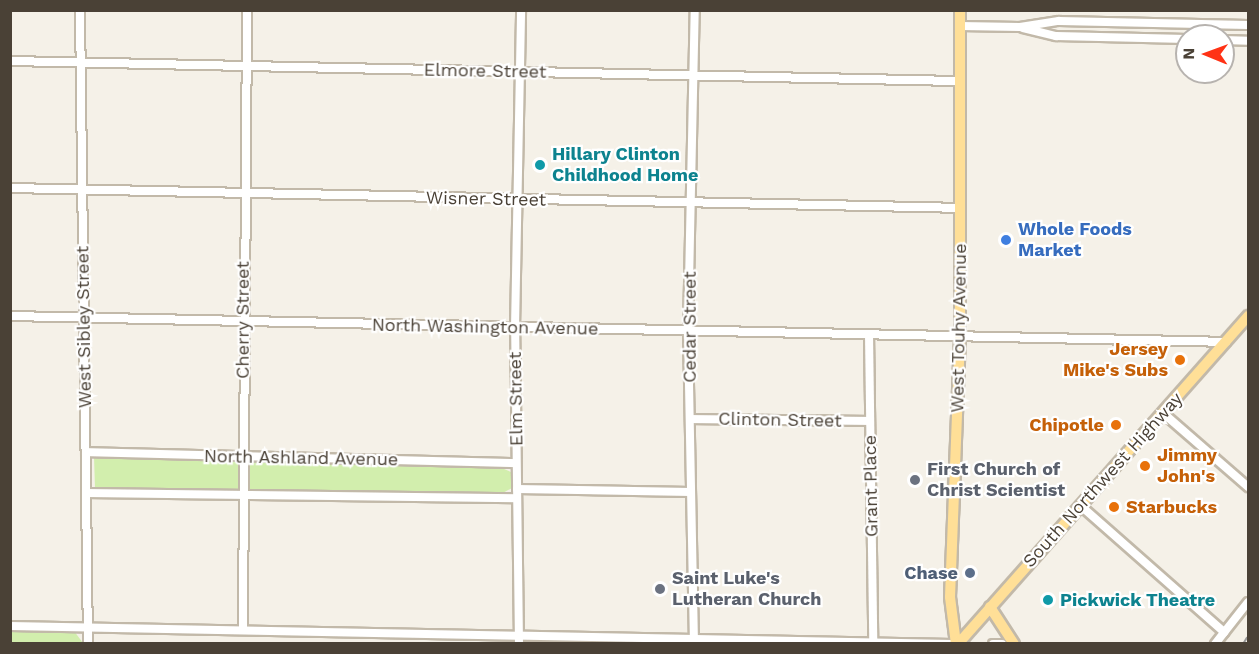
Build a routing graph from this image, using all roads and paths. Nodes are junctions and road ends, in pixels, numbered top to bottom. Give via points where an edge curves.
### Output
1 (80, 10) edge
2 (247, 10) edge
3 (521, 10) edge
4 (695, 10) edge
5 (960, 10) edge
6 (1248, 25) edge
7 (960, 26) junction
8 (1020, 27) junction
9 (1175, 39) edge
10 (10, 61) edge
11 (81, 63) junction
12 (246, 66) junction
13 (520, 72) junction
14 (694, 75) junction
15 (960, 81) junction
16 (10, 188) edge
17 (82, 190) junction
18 (244, 194) junction
19 (518, 199) junction
20 (691, 203) junction
21 (961, 208) junction
22 (10, 316) edge
23 (1248, 316) edge
24 (84, 318) junction
25 (243, 321) junction
26 (515, 328) junction
27 (688, 331) junction
28 (869, 334) junction
29 (960, 336) junction
30 (1226, 342) junction
31 (1163, 413) junction
32 (690, 418) junction
33 (870, 421) junction
34 (86, 452) junction
35 (243, 456) junction
36 (516, 463) junction
37 (1248, 487) edge
38 (691, 492) junction
39 (86, 493) junction
40 (243, 494) junction
41 (517, 494) junction
42 (1081, 506) junction
43 (1248, 602) edge
44 (990, 607) junction
45 (10, 626) edge
46 (88, 627) junction
47 (243, 629) junction
48 (1224, 632) junction
49 (519, 639) edge
50 (873, 639) junction
51 (694, 641) edge
52 (88, 644) edge
53 (955, 644) edge
54 (993, 644) edge
55 (1002, 644) edge
56 (1014, 644) edge
57 (1215, 644) edge

1 - 11 street, West Sibley Street
2 - 12 street, Cherry Street
3 - 13 street, Elm Street
4 - 14 street, Cedar Street
5 - 7 main road, West Touhy Avenue
6 - 8 street via 1059,21
7 - 8 street
7 - 15 main road, West Touhy Avenue
8 - 9 street via 1056,36
10 - 11 street, Elmore Street
11 - 12 street, Elmore Street
11 - 17 street, West Sibley Street
12 - 13 street, Elmore Street
12 - 18 street, Cherry Street
13 - 14 street, Elmore Street
13 - 19 street, Elm Street
14 - 15 street, Elmore Street
14 - 20 street, Cedar Street
15 - 21 main road, West Touhy Avenue
16 - 17 street, Wisner Street
17 - 18 street, Wisner Street
17 - 24 street, West Sibley Street
18 - 19 street, Wisner Street
18 - 25 street, Cherry Street
19 - 20 street, Wisner Street
19 - 26 street, Elm Street
20 - 21 street, Wisner Street
20 - 27 street, Cedar Street
21 - 29 main road, West Touhy Avenue
22 - 24 street, North Washington Avenue
23 - 30 main road, South Northwest Highway
24 - 25 street, North Washington Avenue
24 - 34 street, West Sibley Street
25 - 26 street, North Washington Avenue
25 - 35 street, Cherry Street
26 - 27 street, North Washington Avenue
26 - 36 street, Elm Street
27 - 28 street, North Washington Avenue
27 - 32 street, Cedar Street
28 - 29 street, North Washington Avenue
28 - 33 street, Grant Place
29 - 30 street, North Washington Avenue
29 - 53 main road, West Touhy Avenue via 950,597
30 - 31 main road, South Northwest Highway
31 - 37 street
31 - 42 main road, South Northwest Highway
32 - 33 street, Clinton Street
32 - 38 street, Cedar Street
33 - 50 street, Grant Place
34 - 35 street, North Ashland Avenue
34 - 39 street, West Sibley Street
35 - 36 street, North Ashland Avenue
35 - 40 street, Cherry Street
36 - 41 street, Elm Street
38 - 41 street, North Ashland Avenue
38 - 51 street, Cedar Street
39 - 40 street, North Ashland Avenue
39 - 46 street, West Sibley Street
40 - 41 street, North Ashland Avenue
40 - 47 street, Cherry Street
41 - 49 street, Elm Street
42 - 44 main road, South Northwest Highway
42 - 48 street
43 - 48 street
44 - 53 main road, South Northwest Highway
44 - 56 main road
45 - 46 street
46 - 47 street
46 - 52 street, West Sibley Street
47 - 49 street
48 - 57 street
49 - 51 street
50 - 51 street
50 - 53 street
54 - 55 street

